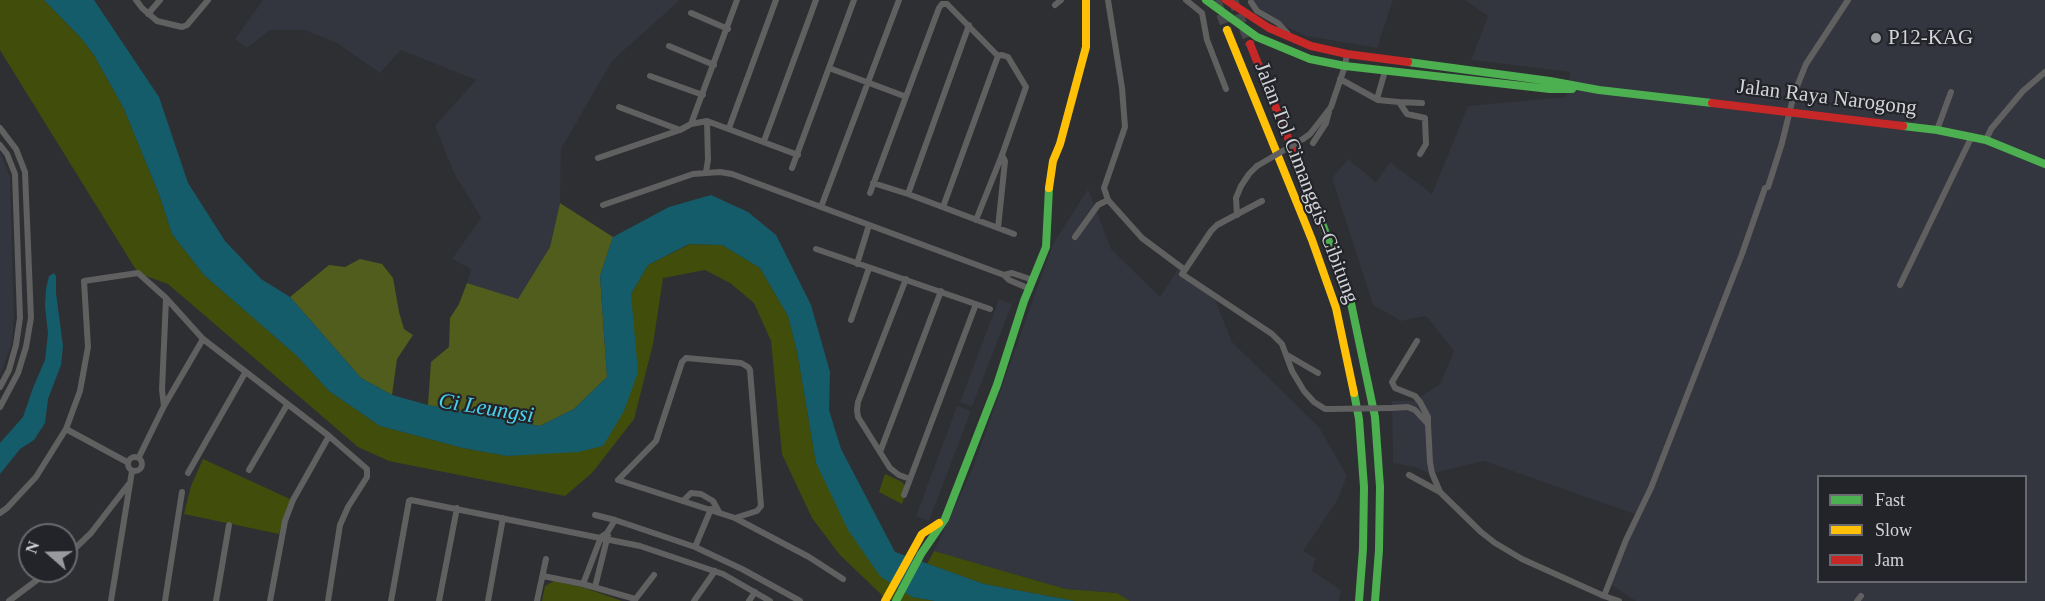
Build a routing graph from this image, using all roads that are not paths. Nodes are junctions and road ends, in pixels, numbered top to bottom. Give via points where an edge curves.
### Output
1 (136, 0) edge
2 (160, 0) edge
3 (208, 0) edge
4 (737, 0) edge
5 (776, 0) edge
6 (816, 0) edge
7 (854, 0) edge
8 (899, 0) edge
9 (1086, 0) edge
10 (1107, 0) edge
11 (1186, 0) edge
12 (1206, 0) edge
13 (1226, 0) edge
14 (1848, 0) edge
15 (1251, 1) edge
16 (691, 13) dead end
17 (148, 14) junction
18 (1249, 16) junction
19 (969, 25) junction
20 (728, 29) junction
21 (1227, 30) tunnel mouth
22 (1293, 39) junction
23 (1250, 44) tunnel mouth
24 (669, 46) dead end
25 (1347, 54) junction
26 (998, 56) junction
27 (714, 65) junction
28 (1345, 66) junction
29 (829, 68) junction
30 (1385, 71) junction
31 (2045, 72) edge
32 (650, 76) dead end
33 (1340, 79) junction
34 (867, 82) junction
35 (1226, 89) dead end
36 (1599, 90) junction
37 (1951, 92) dead end
38 (703, 95) junction
39 (904, 96) junction
40 (1377, 99) junction
41 (1399, 102) junction
42 (1422, 103) dead end
43 (620, 107) dead end
44 (1331, 107) junction
45 (1789, 111) junction
46 (708, 121) junction
47 (691, 124) junction
48 (0, 128) edge
49 (729, 128) junction
50 (680, 130) junction
51 (1937, 130) junction
52 (1972, 136) junction
53 (1986, 140) junction
54 (764, 141) junction
55 (1313, 143) dead end
56 (0, 145) edge
57 (1420, 154) dead end
58 (798, 155) junction
59 (1002, 155) junction
60 (598, 158) dead end
61 (2045, 164) edge
62 (792, 168) dead end
63 (706, 172) junction
64 (873, 183) junction
65 (870, 193) dead end
66 (908, 194) junction
67 (1108, 200) junction
68 (1262, 201) dead end
69 (603, 205) dead end
70 (821, 207) junction
71 (943, 207) junction
72 (1238, 215) junction
73 (976, 220) junction
74 (869, 225) junction
75 (998, 228) junction
76 (1014, 234) dead end
77 (1075, 237) dead end
78 (816, 249) dead end
79 (857, 264) junction
80 (869, 268) junction
81 (1185, 270) junction
82 (906, 279) junction
83 (1032, 284) junction
84 (1900, 285) dead end
85 (940, 291) junction
86 (166, 298) junction
87 (976, 304) junction
88 (990, 309) dead end
89 (851, 320) dead end
90 (203, 339) junction
91 (1417, 341) dead end
92 (1287, 355) junction
93 (245, 373) junction
94 (1318, 373) dead end
95 (0, 387) edge
96 (287, 405) junction
97 (164, 406) junction
98 (0, 407) edge
99 (1428, 424) junction
100 (66, 429) junction
101 (328, 436) junction
102 (880, 452) junction
103 (140, 457) junction
104 (127, 462) junction
105 (249, 470) dead end
106 (132, 471) junction
107 (188, 473) dead end
108 (1409, 475) dead end
109 (910, 479) junction
110 (129, 483) junction
111 (182, 492) dead end
112 (1440, 492) junction
113 (904, 495) dead end
114 (684, 500) junction
115 (457, 508) junction
116 (711, 509) junction
117 (719, 512) junction
118 (0, 513) edge
119 (596, 515) dead end
120 (503, 518) junction
121 (735, 518) junction
122 (615, 520) junction
123 (229, 525) dead end
124 (605, 536) junction
125 (78, 545) edge
126 (695, 547) junction
127 (546, 559) dead end
128 (715, 571) junction
129 (654, 575) dead end
130 (543, 576) junction
131 (843, 579) dead end
132 (33, 583) edge
133 (583, 584) junction
134 (595, 587) junction
135 (896, 590) junction
136 (755, 592) junction
137 (1604, 596) junction
138 (635, 600) edge
139 (0, 601) edge
140 (8, 601) edge
141 (111, 601) edge
142 (165, 601) edge
143 (216, 601) edge
144 (270, 601) edge
145 (328, 601) edge
146 (391, 601) edge
147 (439, 601) edge
148 (488, 601) edge
149 (537, 601) edge
150 (694, 601) edge
151 (749, 601) edge
152 (770, 601) edge
153 (800, 601) edge
154 (885, 601) edge
155 (896, 601) edge
156 (1359, 601) edge
157 (1375, 601) edge
158 (1619, 601) edge

1 - 17 street
2 - 17 street
3 - 17 street via 182,27 164,24
4 - 20 street
5 - 49 street
6 - 54 street
7 - 29 street
8 - 34 street
9 - 83 main road via 1086,47 1053,161 1046,247
10 - 67 street via 1125,127 1104,188
11 - 35 street via 1202,13 1207,40
12 - 28 main road, Jalan Raya Narogong via 1257,37 1311,59
13 - 18 main road, Jalan Raya Narogong
14 - 45 street via 1806,64
15 - 18 street
15 - 22 street via 1257,11 1278,23
16 - 20 street
18 - 22 main road, Jalan Raya Narogong
19 - 26 street
19 - 39 street via 951,7 942,4
19 - 66 street
20 - 27 street
21 - 156 main road, Jalan Tol Cimanggis–Cibitung via 1336,308 1359,419 1364,549
22 - 25 main road, Jalan Raya Narogong
23 - 157 main road, Jalan Tol Cimanggis–Cibitung via 1327,234 1351,303 1365,363 1375,417 1380,487
24 - 27 street
25 - 28 street
25 - 36 main road, Jalan Raya Narogong
26 - 59 street via 1008,57 1026,91
26 - 71 street
27 - 38 street
28 - 30 main road, Jalan Raya Narogong
28 - 33 street
29 - 34 street
29 - 58 street
30 - 36 main road, Jalan Raya Narogong via 1550,89
30 - 40 street
31 - 53 street via 2023,91
32 - 38 street
33 - 40 street
33 - 44 street
34 - 39 street
34 - 70 street
36 - 45 main road, Jalan Raya Narogong
37 - 51 street
38 - 47 street
39 - 64 street
40 - 41 street
41 - 42 street
41 - 57 street via 1407,114 1426,120 1426,144
43 - 50 street
44 - 55 street
44 - 72 street, bridge via 1310,134 1249,174 1236,198
45 - 51 main road, Jalan Raya Narogong
45 - 137 street via 1768,187 1651,488
46 - 47 street
46 - 49 street
46 - 63 street
47 - 50 street
48 - 98 street via 16,149 25,172 31,318 18,373
49 - 54 street
50 - 60 street
51 - 52 main road, Jalan Raya Narogong
52 - 53 main road, Jalan Raya Narogong
52 - 84 street
53 - 61 main road, Jalan Raya Narogong
54 - 58 street
56 - 95 street via 15,174 20,318 9,370
58 - 62 street
59 - 73 street
59 - 75 street via 1005,161
63 - 69 street
63 - 70 street via 732,174
64 - 65 street
64 - 66 street
66 - 71 street
67 - 77 street via 1098,206
67 - 81 street via 1142,238
68 - 72 street
70 - 74 street
71 - 73 street
72 - 81 street via 1211,231
73 - 75 street
74 - 79 street
74 - 83 street via 1004,275 1012,273
75 - 76 street
78 - 79 street
79 - 80 street
80 - 82 street
80 - 89 street
81 - 92 street via 1182,274 1272,334
82 - 85 street
82 - 102 street via 858,402 858,417
83 - 135 main road via 945,519 917,552
85 - 87 street
85 - 102 street
86 - 90 street
86 - 97 street
86 - 100 street via 138,273 84,281 88,347 80,392
87 - 88 street
87 - 109 street
90 - 93 street
90 - 97 street
91 - 99 street via 1392,382 1395,388 1415,396
92 - 94 street
92 - 99 street, bridge via 1304,391 1325,409 1408,407
93 - 96 street
93 - 107 street
96 - 101 street
96 - 105 street
97 - 103 street
99 - 112 street via 1430,462
100 - 104 street
100 - 118 street via 36,477
101 - 144 street via 285,521
101 - 145 street via 368,473 340,525
102 - 109 street via 890,468
103 - 104 street via 134,456
103 - 106 street via 141,467
104 - 106 street
106 - 110 street
108 - 112 street
109 - 113 street
110 - 125 street
110 - 141 street
111 - 142 street
112 - 137 street via 1495,543
114 - 116 street
114 - 117 street via 691,493 700,494 713,501
114 - 121 street via 618,480 656,441 684,359 745,365 750,370 761,506
115 - 120 street
115 - 146 street via 409,501
115 - 147 street
116 - 117 street
116 - 126 street
117 - 121 street
119 - 122 street
120 - 124 street
120 - 148 street
121 - 131 street
122 - 124 street
122 - 126 street
123 - 143 street
124 - 128 street
124 - 133 street
124 - 134 street
126 - 153 street
127 - 130 street
128 - 136 street
128 - 150 street
129 - 138 street
130 - 133 street
130 - 149 street
132 - 140 street
133 - 134 street
134 - 138 street
135 - 154 main road
135 - 155 main road
136 - 151 street
136 - 152 street
137 - 158 street
139 - 140 street

